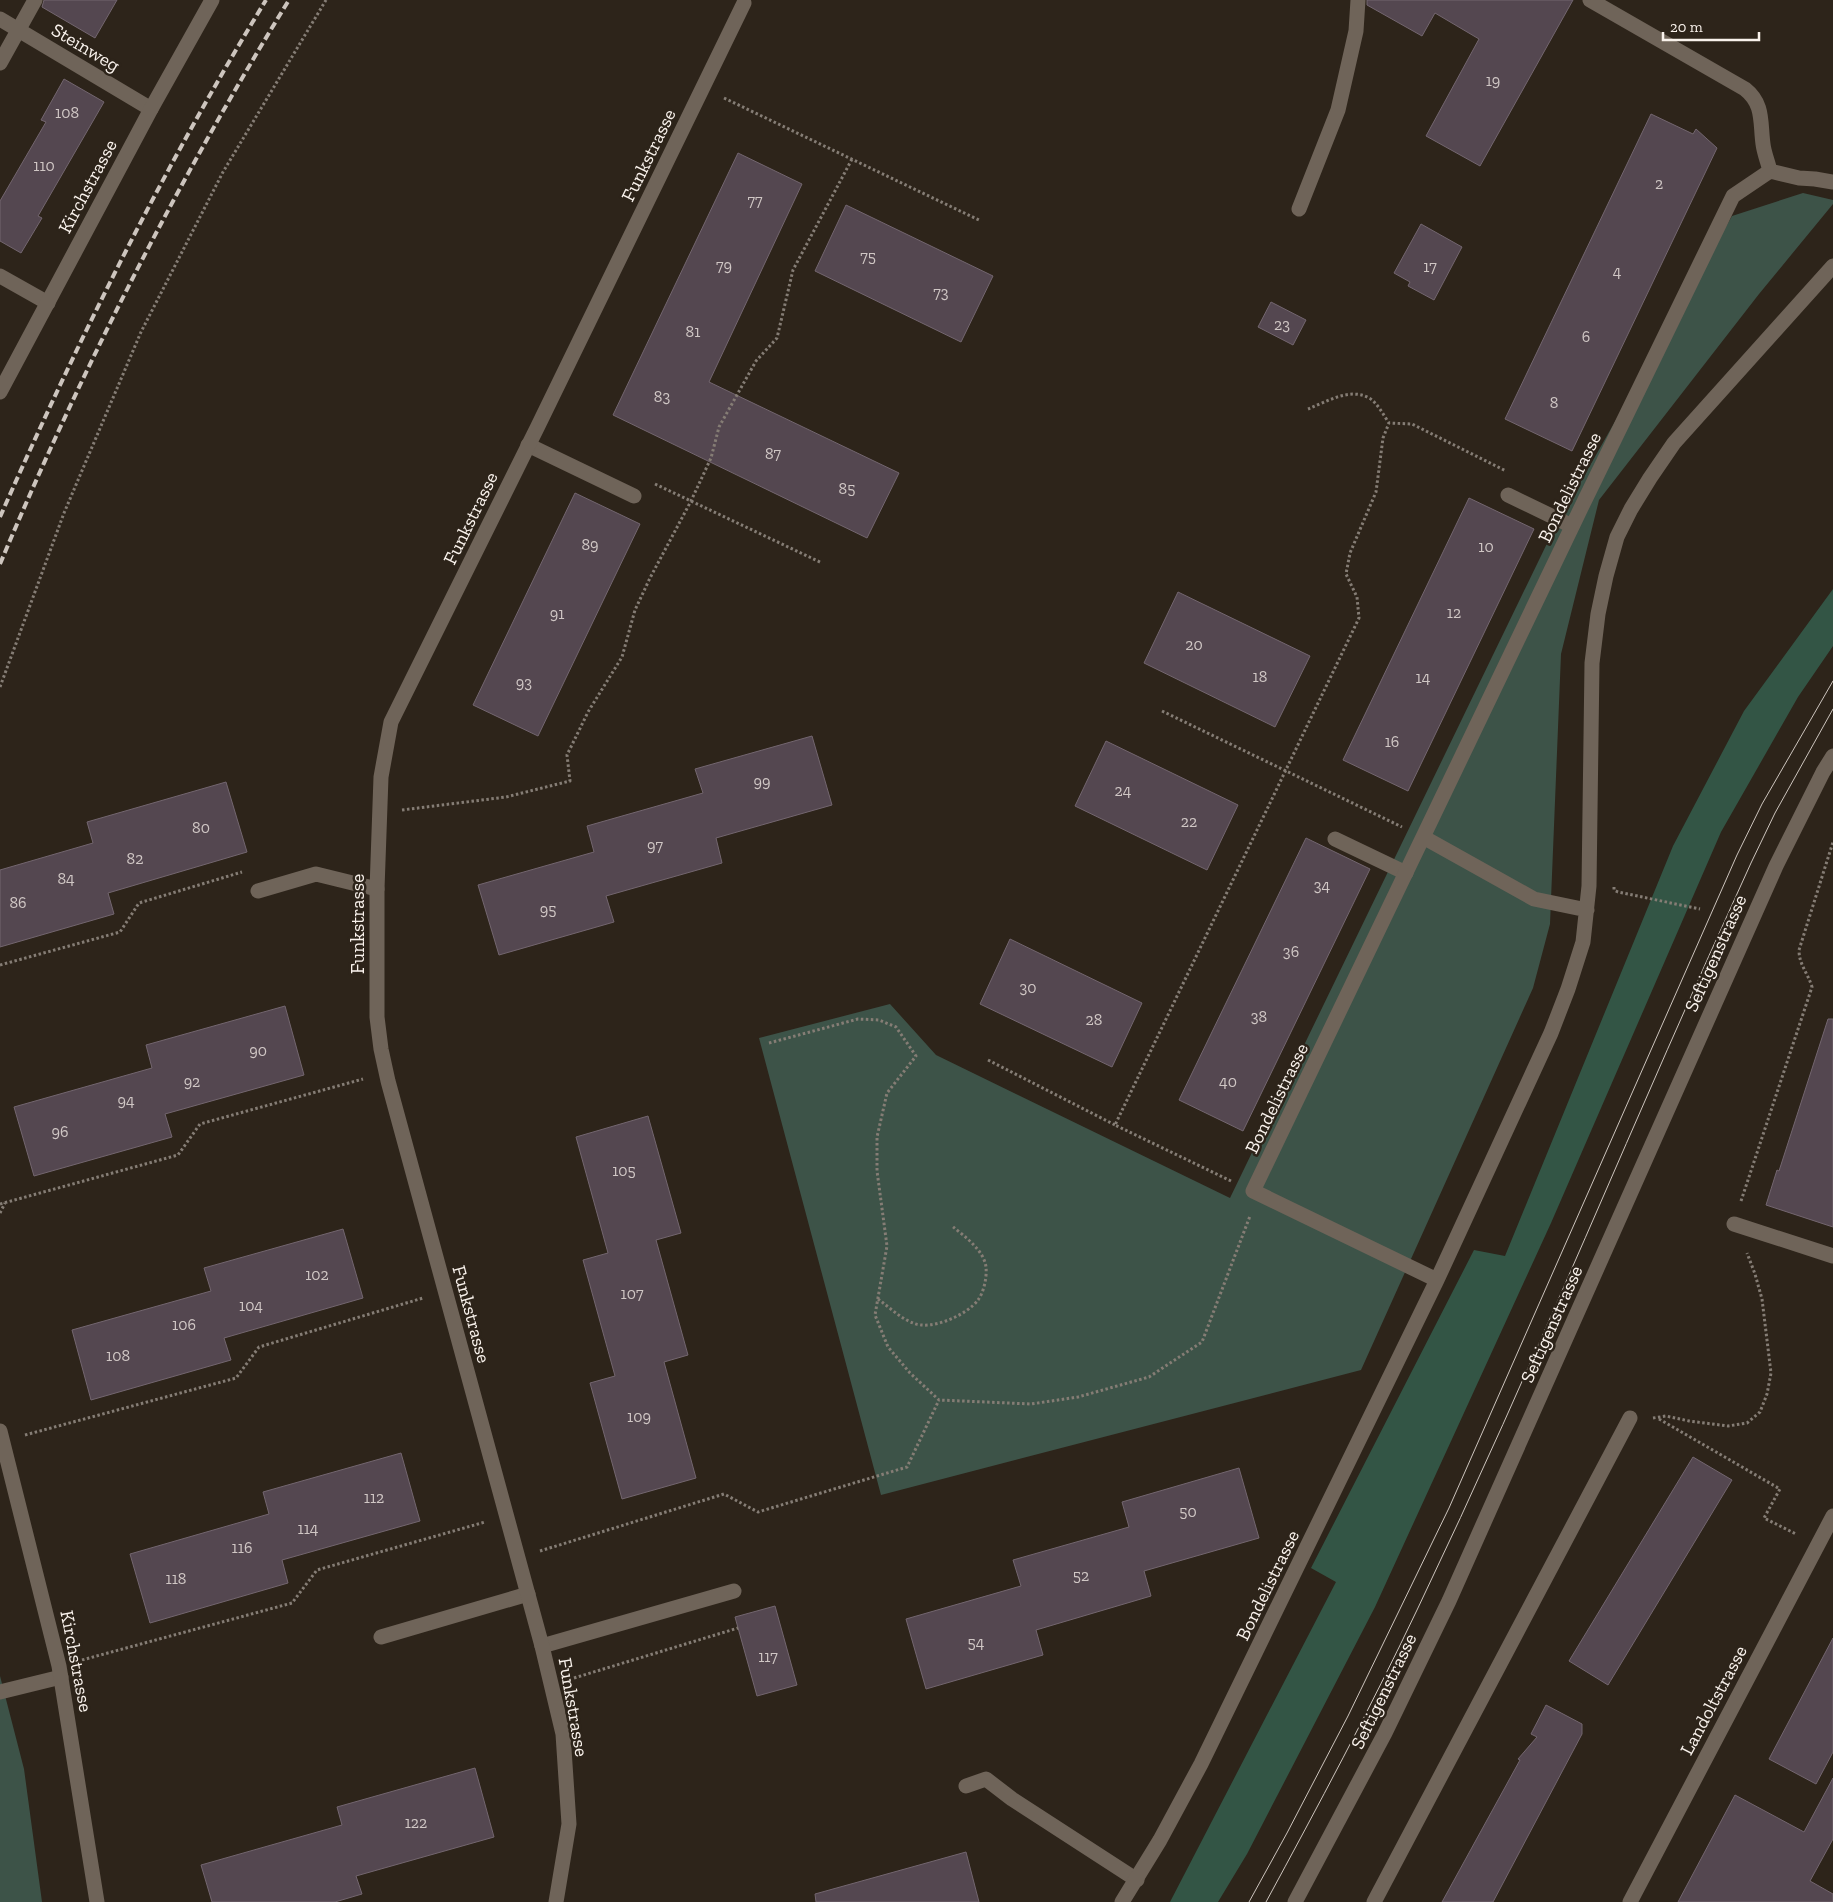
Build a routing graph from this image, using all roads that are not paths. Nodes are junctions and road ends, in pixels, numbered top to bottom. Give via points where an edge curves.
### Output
1 (35, 0) edge
2 (212, 0) edge
3 (1358, 0) edge
4 (1590, 0) edge
5 (744, 3) dead end
6 (0, 19) edge
7 (18, 30) junction
8 (0, 63) edge
9 (151, 109) junction
10 (1770, 171) junction
11 (1833, 182) edge
12 (1299, 209) dead end
13 (1833, 266) edge
14 (0, 276) edge
15 (48, 303) junction
16 (0, 392) edge
17 (528, 446) junction
18 (1508, 494) dead end
19 (634, 496) dead end
20 (1572, 526) junction
21 (1833, 756) edge
22 (1423, 837) junction
23 (1335, 839) dead end
24 (1406, 873) junction
25 (377, 889) junction
26 (258, 891) dead end
27 (1587, 910) junction
28 (1734, 1224) road end
29 (1833, 1256) edge
30 (1438, 1280) junction
31 (1630, 1418) road end
32 (0, 1431) edge
33 (1833, 1516) edge
34 (734, 1591) dead end
35 (528, 1594) junction
36 (381, 1637) dead end
37 (542, 1646) junction
38 (62, 1677) junction
39 (0, 1692) edge
40 (966, 1786) dead end
41 (1137, 1880) junction
42 (97, 1902) edge
43 (556, 1902) edge
44 (1122, 1902) edge
45 (1295, 1902) edge
46 (1374, 1902) edge
47 (1630, 1902) edge

1 - 7 street
2 - 9 street, Kirchstrasse
3 - 12 street via 1356,31 1338,110
4 - 10 street via 1753,95 1760,111 1763,146
5 - 17 street, Funkstrasse
6 - 7 street, Steinweg
7 - 8 street
7 - 9 street, Steinweg
9 - 15 street, Kirchstrasse
10 - 11 street
10 - 20 street, Bondelistrasse via 1733,196
13 - 27 street, Bondelistrasse via 1674,443 1640,493 1617,537 1598,614 1592,664
14 - 15 street
15 - 16 street, Kirchstrasse
17 - 19 street
17 - 25 street, Funkstrasse via 391,722 381,777
18 - 20 street
20 - 22 street, Bondelistrasse
21 - 45 street, Seftigenstrasse via 1772,874 1449,1601 1385,1733
22 - 24 street, Bondelistrasse
22 - 27 street via 1534,899
23 - 24 street
24 - 30 street, Bondelistrasse via 1253,1191
25 - 26 street via 316,874
25 - 35 street, Funkstrasse via 377,1017 381,1049
27 - 30 street, Bondelistrasse via 1584,942 1555,1024
28 - 29 street
30 - 41 street, Bondelistrasse via 1201,1764
31 - 46 street
32 - 38 street, Kirchstrasse
33 - 47 street, Landoltstrasse
34 - 37 street
35 - 36 street
35 - 37 street, Funkstrasse
37 - 43 street, Funkstrasse via 563,1734 569,1824
38 - 39 street
38 - 42 street, Kirchstrasse
40 - 41 street via 986,1779
41 - 44 street, Bondelistrasse

